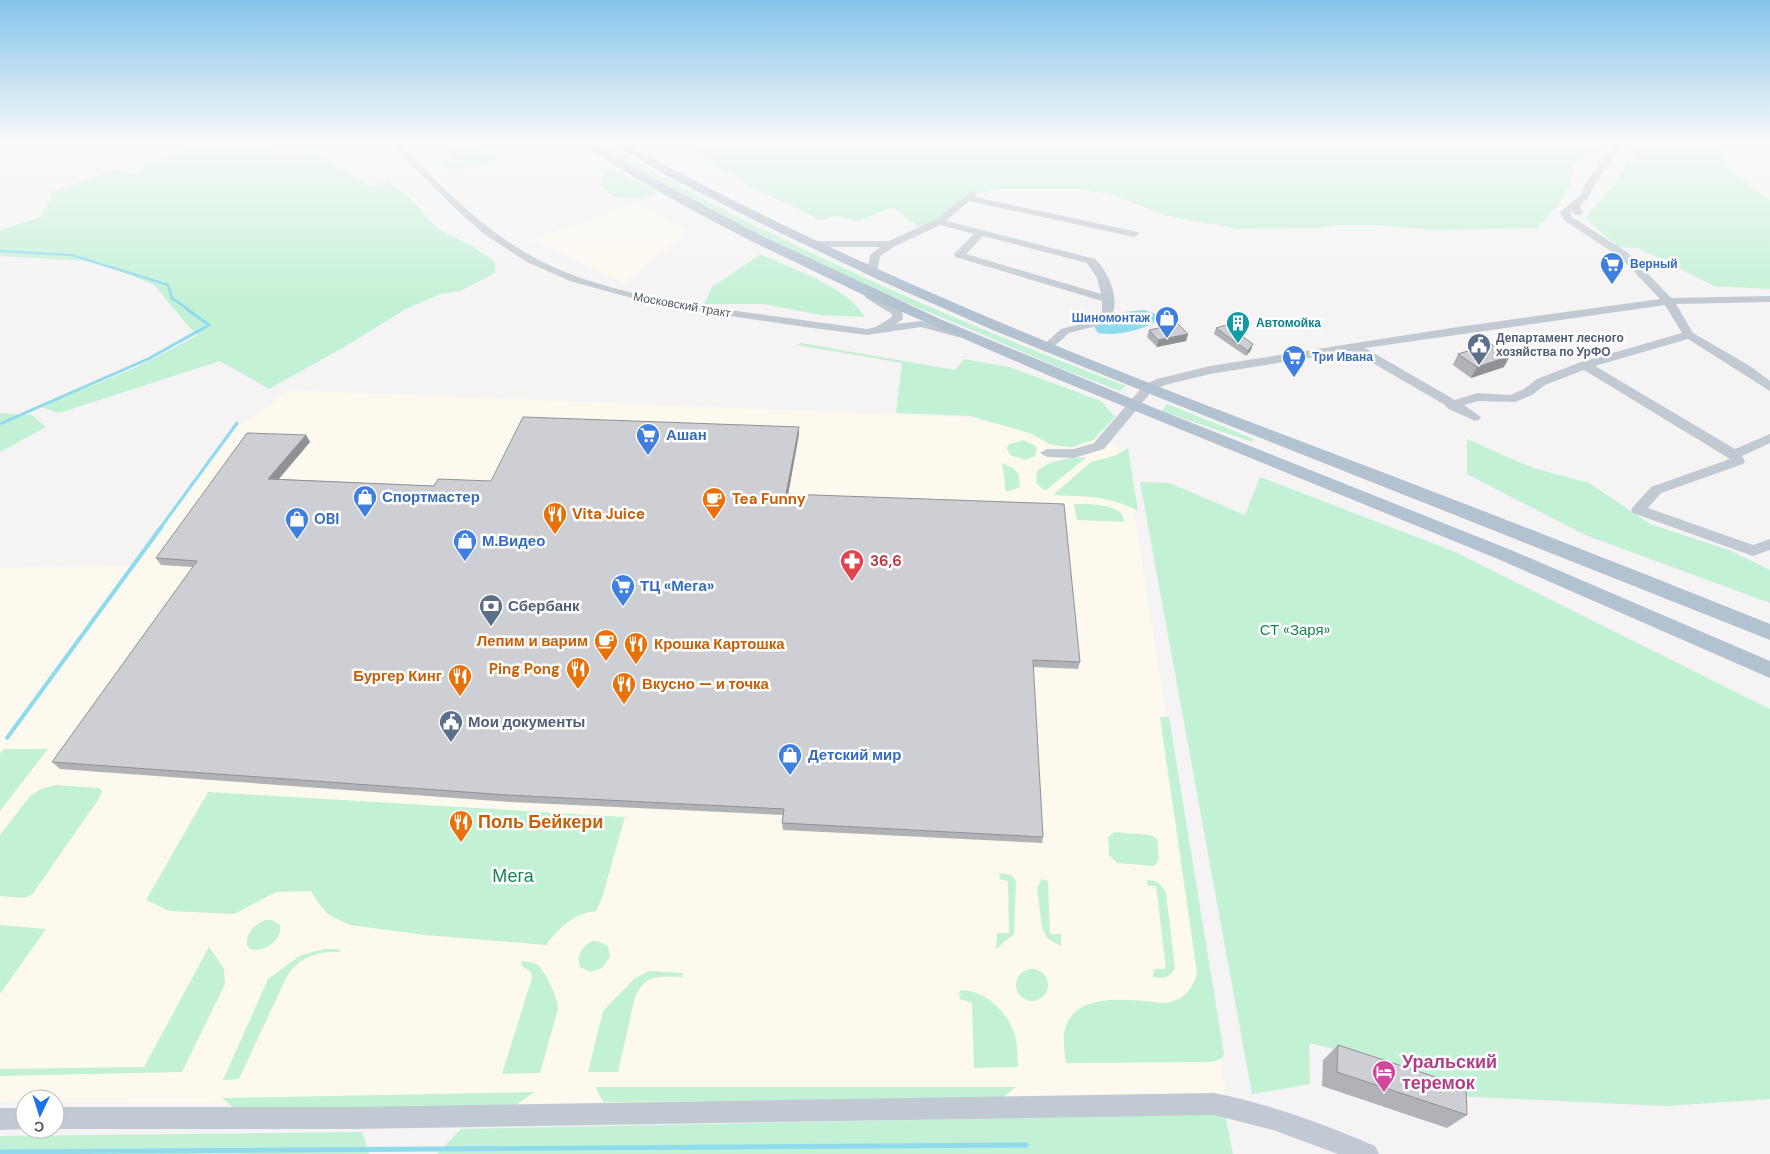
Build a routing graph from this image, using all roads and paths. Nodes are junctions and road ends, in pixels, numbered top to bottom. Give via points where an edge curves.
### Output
1 (446, 195) edge
2 (673, 195) edge
3 (712, 195) edge
4 (1585, 195) edge
5 (939, 222) junction
6 (981, 232) junction
7 (1134, 234) dead end
8 (812, 244) junction
9 (891, 244) junction
10 (872, 273) junction
11 (866, 292) junction
12 (1108, 299) junction
13 (1770, 300) edge
14 (1668, 301) junction
15 (838, 329) junction
16 (1689, 335) junction
17 (965, 336) junction
18 (1354, 347) junction
19 (1046, 348) junction
20 (1585, 365) junction
21 (1770, 387) edge
22 (1148, 388) junction
23 (1451, 405) junction
24 (1132, 406) junction
25 (1475, 417) dead end
26 (1770, 438) edge
27 (1047, 453) dead end
28 (1734, 454) junction
29 (1770, 544) edge
30 (1770, 632) edge
31 (1770, 670) edge
32 (65, 1118) edge
33 (0, 1119) edge
34 (15, 1119) edge
35 (1367, 1154) edge

1 - 15 street, Московский тракт via 488,232 531,260 574,279 637,298
2 - 11 main road via 776,250
3 - 8 main road
4 - 14 street via 1565,212 1568,219 1624,255
5 - 6 street
5 - 7 street via 970,196
5 - 9 street
6 - 12 street via 1091,261 1098,267
6 - 12 street via 959,255
8 - 9 street
8 - 10 main road
9 - 10 street via 875,256
10 - 19 main road
11 - 15 street, Московский тракт via 897,311 897,319 877,328
11 - 17 main road
12 - 19 street via 1108,313 1092,324 1065,331
13 - 14 street
14 - 16 street
14 - 18 street
15 - 17 street, Московский тракт via 874,332 921,324
16 - 20 street
16 - 21 street
17 - 24 main road
18 - 22 street via 1210,370
18 - 23 street
19 - 22 main road
20 - 23 street via 1541,382 1511,399 1477,397
20 - 28 street
22 - 24 street
22 - 30 main road
23 - 25 street
24 - 27 street via 1099,446 1074,454
24 - 31 main road via 1498,551
26 - 28 street
28 - 29 street via 1738,461 1656,490 1638,510 1753,551
32 - 35 street via 352,1118 1214,1104 1302,1128
33 - 34 street

